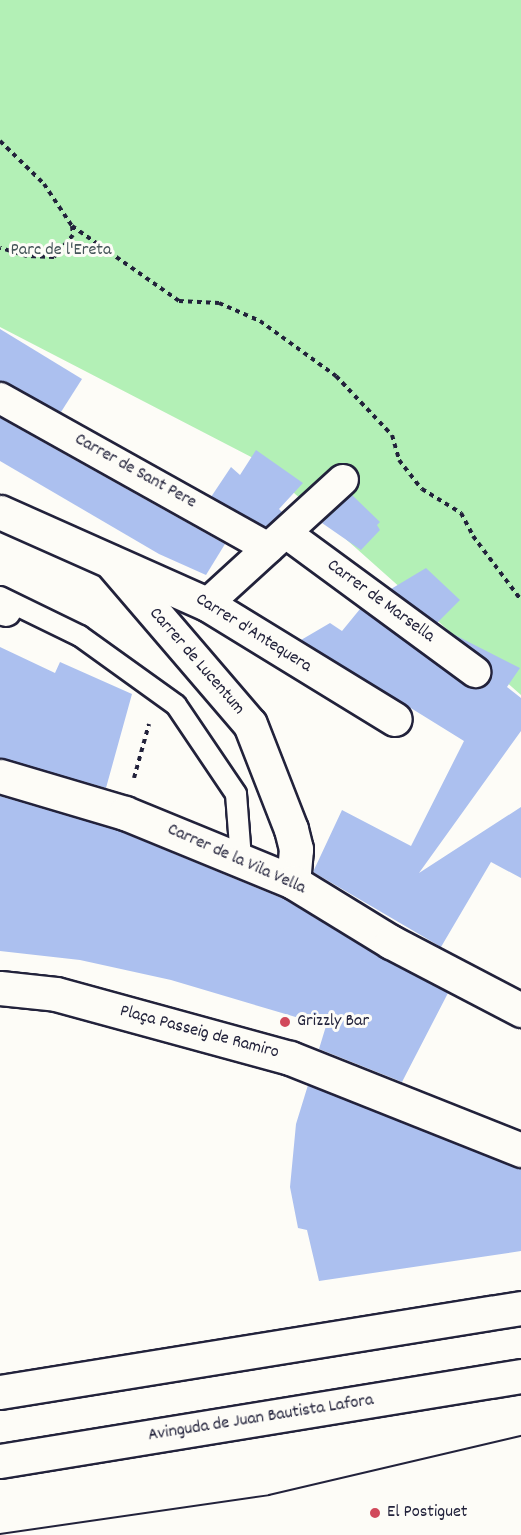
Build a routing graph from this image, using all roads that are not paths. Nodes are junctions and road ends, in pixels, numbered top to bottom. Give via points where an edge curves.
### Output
1 (0, 398) edge
2 (343, 480) dead end
3 (0, 512) edge
4 (277, 540) junction
5 (106, 556) junction
6 (207, 604) junction
7 (5, 605) edge
8 (475, 672) dead end
9 (395, 719) dead end
10 (0, 776) edge
11 (241, 859) junction
12 (293, 882) junction
13 (0, 988) edge
14 (521, 1011) edge
15 (521, 1150) edge
16 (521, 1308) edge
17 (521, 1376) edge
18 (0, 1392) edge
19 (0, 1461) edge

1 - 4 street, Carrer de Sant Pere
2 - 4 street
3 - 5 street, Carrer d'Antequera
4 - 6 street
4 - 8 street, Carrer de Marsella
5 - 6 street, Carrer d'Antequera
5 - 12 street, Carrer de Lucentum via 250,724 291,830 296,849
6 - 9 street, Carrer d'Antequera
7 - 11 lane via 80,636 176,705 236,794
10 - 11 street, Carrer de la Vila Vella via 125,813
11 - 12 street, Carrer de la Vila Vella
12 - 14 street, Carrer de la Vila Vella via 391,942
13 - 15 street, Plaça Passeig de Ramiro via 57,994 290,1058
16 - 18 street
17 - 19 street, Avinguda de Juan Bautista Lafora

